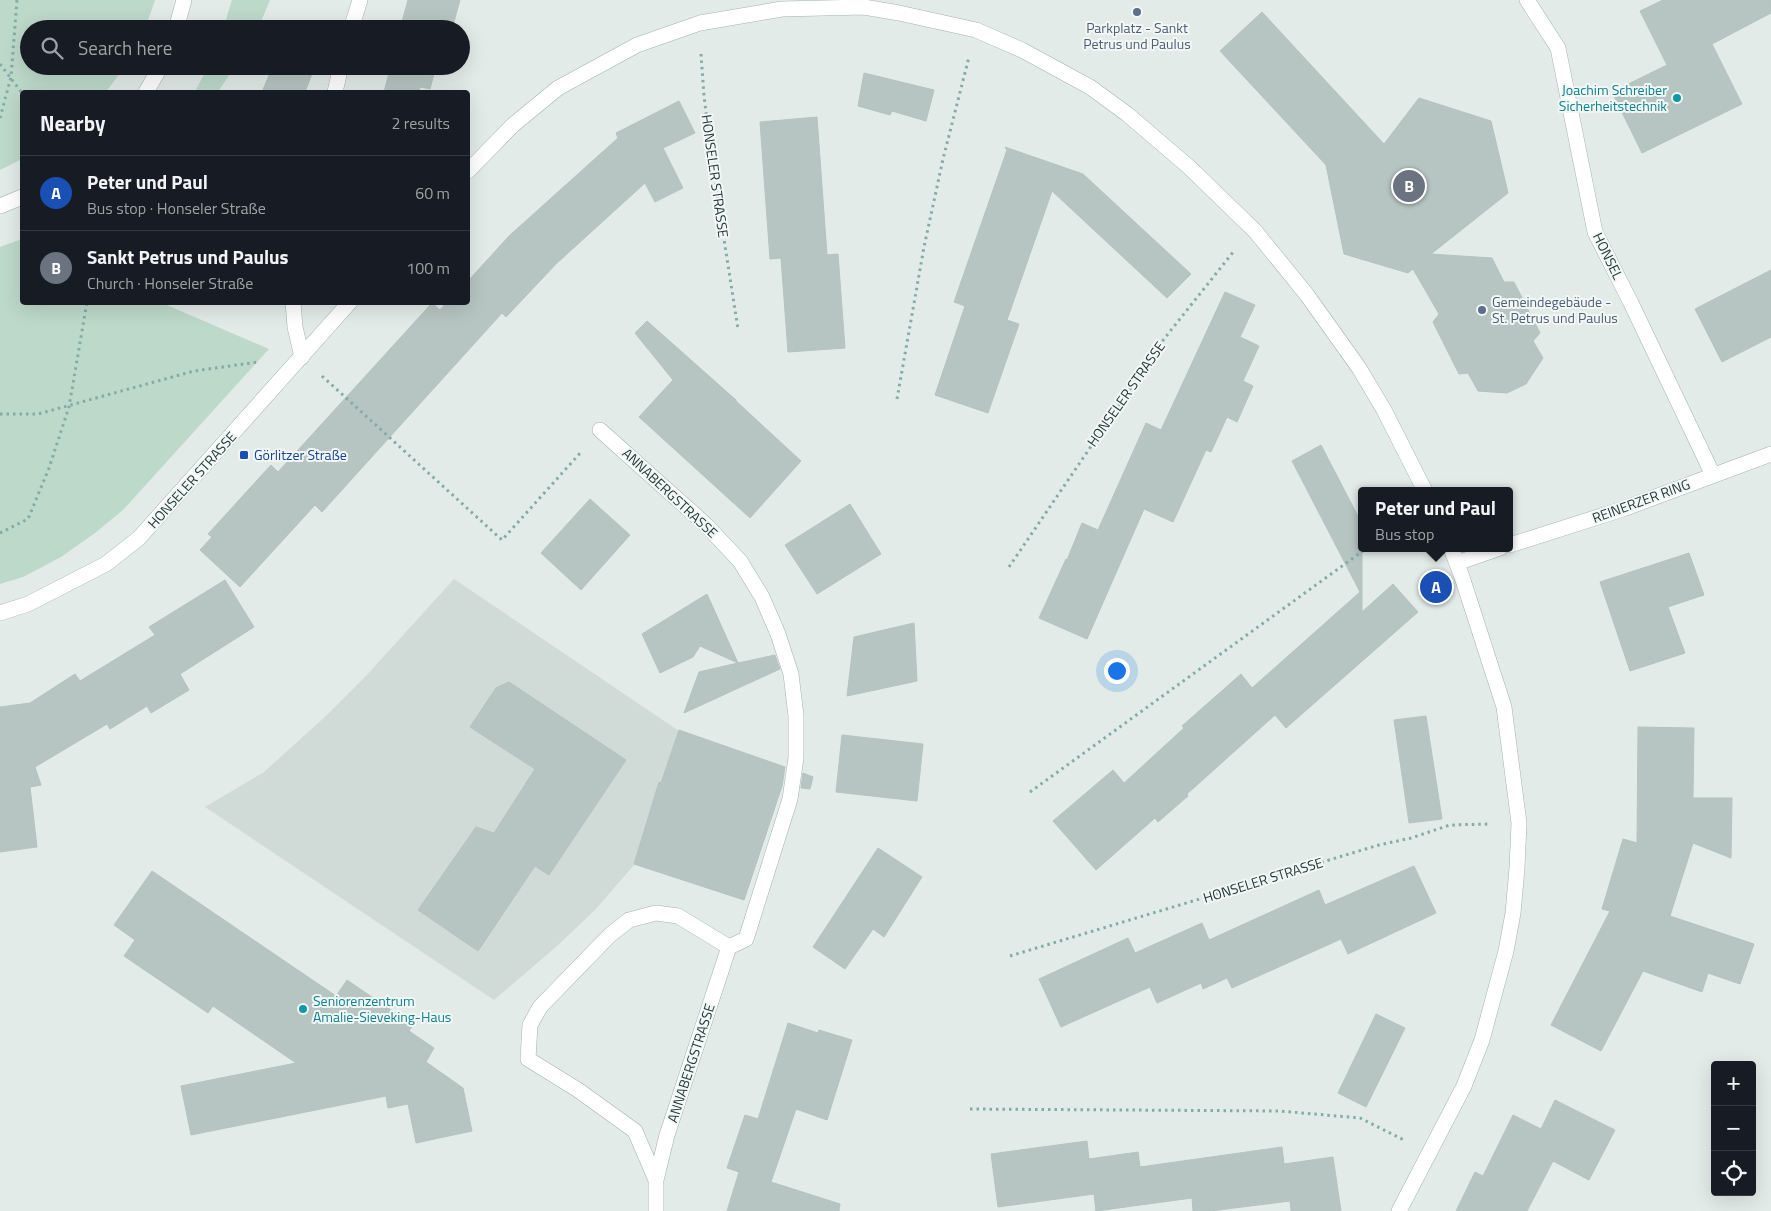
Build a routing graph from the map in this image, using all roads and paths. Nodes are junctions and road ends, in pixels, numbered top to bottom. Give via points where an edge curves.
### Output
1 (17, 0) edge
2 (184, 0) edge
3 (360, 0) edge
4 (1527, 0) edge
5 (902, 6) edge
6 (178, 20) edge
7 (354, 20) edge
8 (700, 23) junction
9 (976, 30) junction
10 (0, 64) edge
11 (156, 75) edge
12 (339, 75) edge
13 (11, 77) junction
14 (20, 90) edge
15 (147, 90) edge
16 (335, 90) edge
17 (0, 118) edge
18 (470, 169) edge
19 (20, 198) edge
20 (0, 206) edge
21 (1255, 231) junction
22 (86, 305) edge
23 (293, 305) edge
24 (347, 305) edge
25 (738, 329) dead end
26 (302, 357) junction
27 (261, 365) dead end
28 (897, 399) dead end
29 (69, 406) junction
30 (0, 414) edge
31 (600, 430) joint
32 (1771, 454) edge
33 (1713, 475) junction
34 (1423, 487) edge
35 (0, 533) edge
36 (1513, 544) edge
37 (1361, 552) edge
38 (1453, 552) edge
39 (1489, 552) edge
40 (1457, 563) junction
41 (1009, 567) dead end
42 (0, 613) edge
43 (1030, 792) dead end
44 (1519, 823) junction
45 (729, 947) junction
46 (1010, 956) dead end
47 (970, 1109) dead end
48 (1428, 1154) junction
49 (656, 1180) junction
50 (656, 1211) edge
51 (1400, 1211) edge

1 - 13 path
2 - 6 street
3 - 7 street
4 - 33 street, HONSEL via 1558,48 1595,232
5 - 8 street via 782,10
5 - 9 street
8 - 18 street via 637,45 558,88 512,125
8 - 25 path, HONSELER STRASSE via 704,96
9 - 21 street via 1022,50 1090,87 1127,114 1189,168
9 - 28 path via 942,158
10 - 13 path
11 - 15 street
12 - 16 street
13 - 14 path
13 - 17 path
19 - 20 street
21 - 34 street via 1307,295 1359,368
21 - 41 path, HONSELER STRASSE via 1234,251 1164,339
22 - 29 path
23 - 26 street
24 - 26 street, HONSELER STRASSE
26 - 31 path via 502,540
26 - 42 street, HONSELER STRASSE via 139,538 106,564 28,604
27 - 29 path via 258,362 194,371
29 - 30 path via 38,414
29 - 35 path via 28,519
31 - 45 street, ANNABERGSTRASSE via 705,524 740,561 762,597 790,674 796,716 796,758 790,799 746,939
32 - 33 street, REINERZER RING
33 - 36 street, REINERZER RING via 1623,509
37 - 43 path
38 - 40 street
39 - 40 street
40 - 44 street via 1504,707
44 - 46 path, HONSELER STRASSE via 1450,825
44 - 48 street via 1513,913 1501,974 1482,1040 1464,1086
45 - 49 street, ANNABERGSTRASSE via 667,1135
45 - 49 street, ANNABERGSTRASSE via 678,916 656,913 628,920 610,934 540,1007 530,1025 528,1059 635,1131
47 - 48 path via 1278,1111 1360,1118
48 - 51 street
49 - 50 street, ANNABERGSTRASSE

